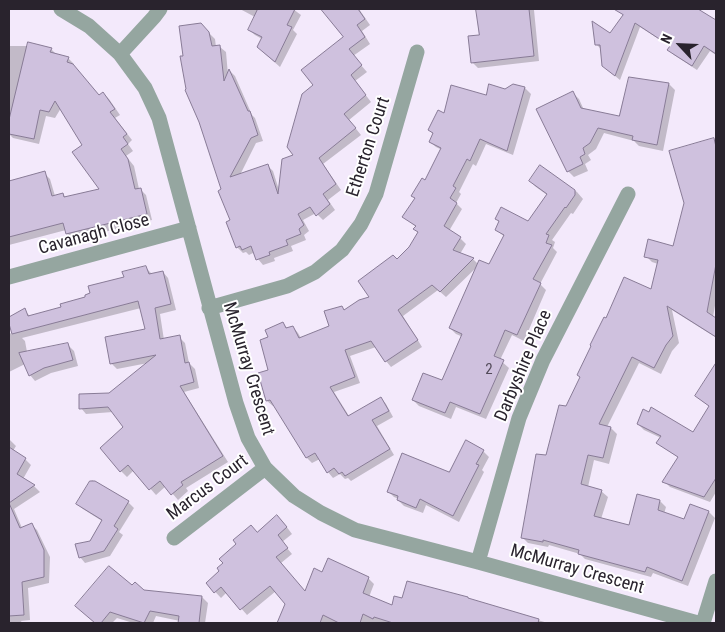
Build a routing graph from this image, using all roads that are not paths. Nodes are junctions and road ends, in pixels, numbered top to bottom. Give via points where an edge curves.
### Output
1 (61, 9) edge
2 (160, 9) edge
3 (417, 52) dead end
4 (120, 54) junction
5 (628, 194) dead end
6 (189, 228) junction
7 (9, 277) edge
8 (209, 308) junction
9 (265, 468) junction
10 (174, 538) dead end
11 (478, 562) junction
12 (716, 581) edge
13 (698, 623) edge
14 (703, 623) edge

1 - 4 street, McMurray Crescent via 89,26
2 - 4 street
3 - 8 street, Etherton Court via 376,194 361,224 342,250 315,272 287,286
4 - 6 street, McMurray Crescent via 145,88 159,118
5 - 11 street, Darbyshire Place via 543,360 519,418
6 - 7 street, Cavanagh Close
6 - 8 street, McMurray Crescent
8 - 9 street, McMurray Crescent via 248,438
9 - 10 street, Marcus Court
9 - 11 street, McMurray Crescent via 294,496 321,514 355,530
11 - 13 street, McMurray Crescent
12 - 14 street

